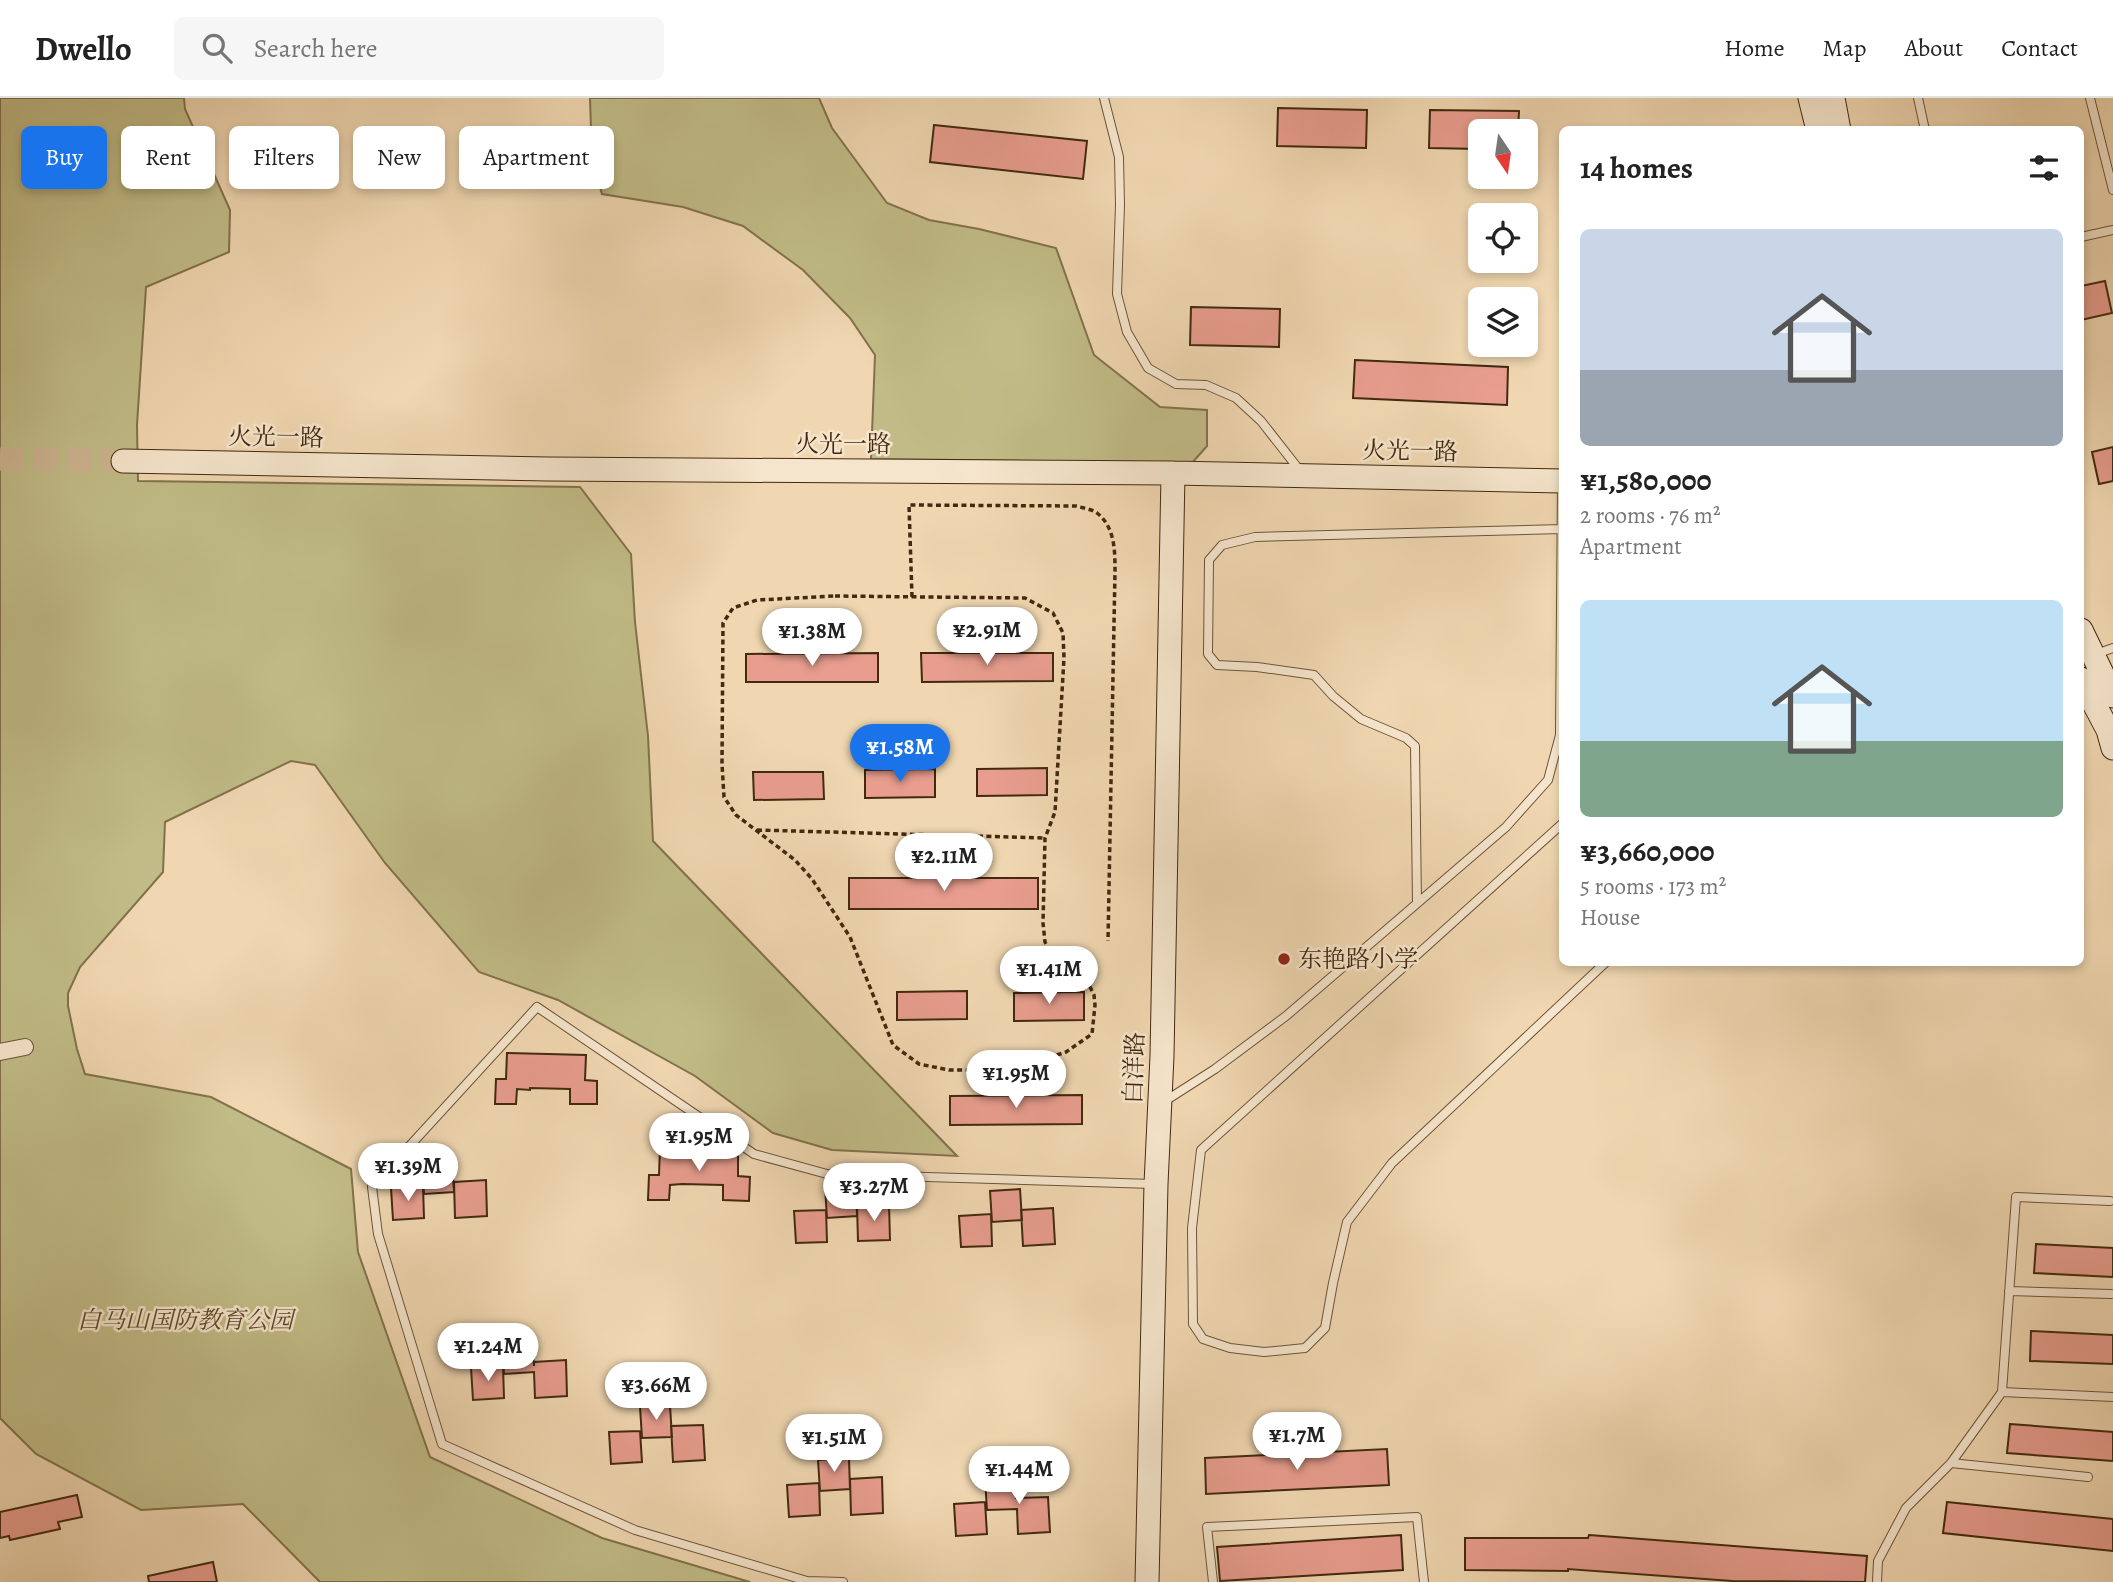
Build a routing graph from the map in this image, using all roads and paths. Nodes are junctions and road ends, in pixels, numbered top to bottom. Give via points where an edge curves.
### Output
1 (1104, 98) edge
2 (1810, 98) edge
3 (1833, 98) edge
4 (1917, 98) edge
5 (2090, 98) edge
6 (1817, 126) edge
7 (1838, 126) edge
8 (1924, 126) edge
9 (2113, 190) edge
10 (2113, 230) edge
11 (2084, 236) edge
12 (123, 461) tunnel mouth
13 (1173, 473) junction
14 (1304, 475) junction
15 (1559, 481) edge
16 (1559, 529) edge
17 (912, 597) junction
18 (2084, 633) edge
19 (2103, 651) edge
20 (2084, 685) edge
21 (2113, 696) edge
22 (1559, 739) edge
23 (2113, 748) edge
24 (1559, 827) edge
25 (756, 830) junction
26 (1045, 838) junction
27 (1417, 903) junction
28 (1108, 941) dead end
29 (1602, 966) edge
30 (25, 1047) dead end
31 (0, 1052) edge
32 (1159, 1104) junction
33 (1156, 1184) junction
34 (2110, 1200) dead end
35 (2009, 1291) junction
36 (2111, 1294) dead end
37 (2002, 1392) junction
38 (2113, 1397) edge
39 (1951, 1463) junction
40 (2088, 1477) dead end
41 (843, 1582) edge
42 (1147, 1582) edge
43 (1213, 1582) edge
44 (1424, 1582) edge
45 (1877, 1582) edge

1 - 14 lane via 1119,157 1117,294 1127,332 1148,368 1176,384 1206,385 1236,398 1261,421
2 - 6 street
3 - 7 street
4 - 8 lane
5 - 9 lane
10 - 11 lane
12 - 13 street, 火光一路
13 - 14 street, 火光一路
13 - 32 street, 白洋路
14 - 15 street, 火光一路
16 - 27 lane via 1255,537 1222,545 1209,560 1208,654 1217,665 1314,675 1361,719 1415,746
17 - 25 path via 757,600 733,608 723,623 724,797 736,815
17 - 26 path via 1025,598 1053,613 1063,633 1064,658 1055,812
17 - 28 path via 909,505 1076,506 1097,512 1110,529 1115,571
18 - 19 street
19 - 21 street
20 - 23 street
22 - 27 lane via 1548,780 1506,827
24 - 29 lane via 1201,1150 1191,1280 1193,1324 1203,1339 1264,1352 1305,1348 1325,1328 1348,1222 1392,1163
25 - 26 path
25 - 26 path via 795,860 850,937 893,1045 919,1064 949,1070 1011,1070 1066,1052 1092,1034 1094,995 1086,979 1054,958 1045,942
27 - 32 lane via 1286,1016
30 - 31 street
32 - 33 street, 白洋路
33 - 41 lane via 827,1174 754,1154 537,1007 372,1187 377,1234 442,1444 635,1530 807,1581
33 - 42 street, 白洋路
34 - 35 lane via 2015,1197
35 - 36 lane
35 - 37 lane
37 - 38 lane
37 - 39 lane
39 - 40 lane
39 - 45 lane via 1906,1508 1878,1561
43 - 44 lane via 1206,1527 1417,1517

